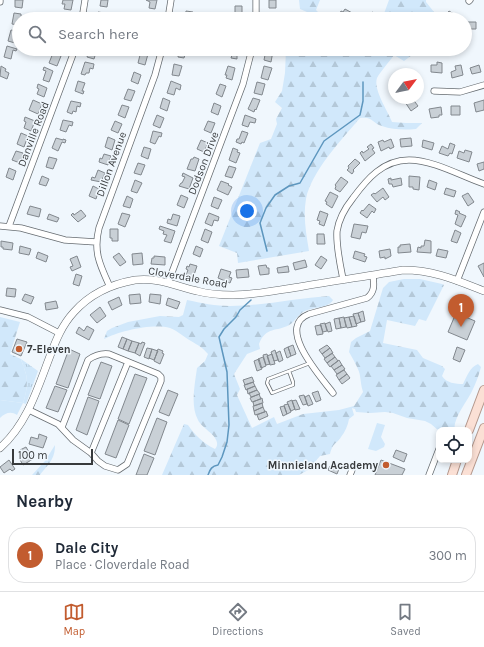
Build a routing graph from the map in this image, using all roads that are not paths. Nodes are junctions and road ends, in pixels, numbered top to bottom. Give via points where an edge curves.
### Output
1 (85, 0) edge
2 (171, 0) edge
3 (256, 0) edge
4 (83, 12) edge
5 (169, 12) edge
6 (256, 12) edge
7 (72, 56) edge
8 (160, 56) edge
9 (250, 56) edge
10 (484, 85) edge
11 (434, 91) dead end
12 (484, 184) edge
13 (484, 212) edge
14 (0, 226) edge
15 (9, 226) junction
16 (96, 242) junction
17 (373, 275) junction
18 (343, 279) junction
19 (457, 280) junction
20 (168, 283) junction
21 (110, 287) junction
22 (484, 291) edge
23 (0, 310) edge
24 (59, 333) junction
25 (128, 362) junction
26 (311, 362) junction
27 (289, 371) junction
28 (484, 390) edge
29 (333, 393) dead end
30 (29, 410) junction
31 (62, 427) junction
32 (470, 427) edge
33 (484, 428) edge
34 (0, 448) edge
35 (91, 453) junction
36 (436, 457) edge
37 (456, 463) edge
38 (429, 475) edge
39 (452, 475) edge
40 (466, 475) edge

1 - 4 street
2 - 5 street
3 - 6 street
7 - 15 street, Danville Road
8 - 16 street, Dillon Avenue via 98,228
9 - 20 street, Dodson Drive via 243,84
10 - 11 street via 460,92
12 - 18 street via 420,161 403,160 378,170 349,203 338,224 337,239
13 - 19 street
14 - 15 street
15 - 16 street via 65,240
16 - 21 street, Dillon Avenue via 98,259
17 - 18 street, Cloverdale Road
17 - 19 street, Cloverdale Road via 415,270
17 - 26 street via 374,289 367,298 309,314 299,321 296,334 300,346
18 - 20 street, Cloverdale Road via 234,295 204,292
19 - 22 street, Cloverdale Road
20 - 21 street, Cloverdale Road via 135,280
21 - 24 street, Cloverdale Road via 83,303
23 - 24 street via 28,317
24 - 30 street, Cloverdale Road
25 - 31 street via 103,353 88,360
25 - 35 street
25 - 35 street via 158,374 160,381 127,464 118,470 112,469 98,461
26 - 27 lane
26 - 29 street
27 - 27 lane via 268,380 272,392 294,384
28 - 32 main road
30 - 31 street
30 - 34 street, Cloverdale Road via 17,431
31 - 35 street via 73,440
33 - 40 main road
36 - 38 street
37 - 39 main road

